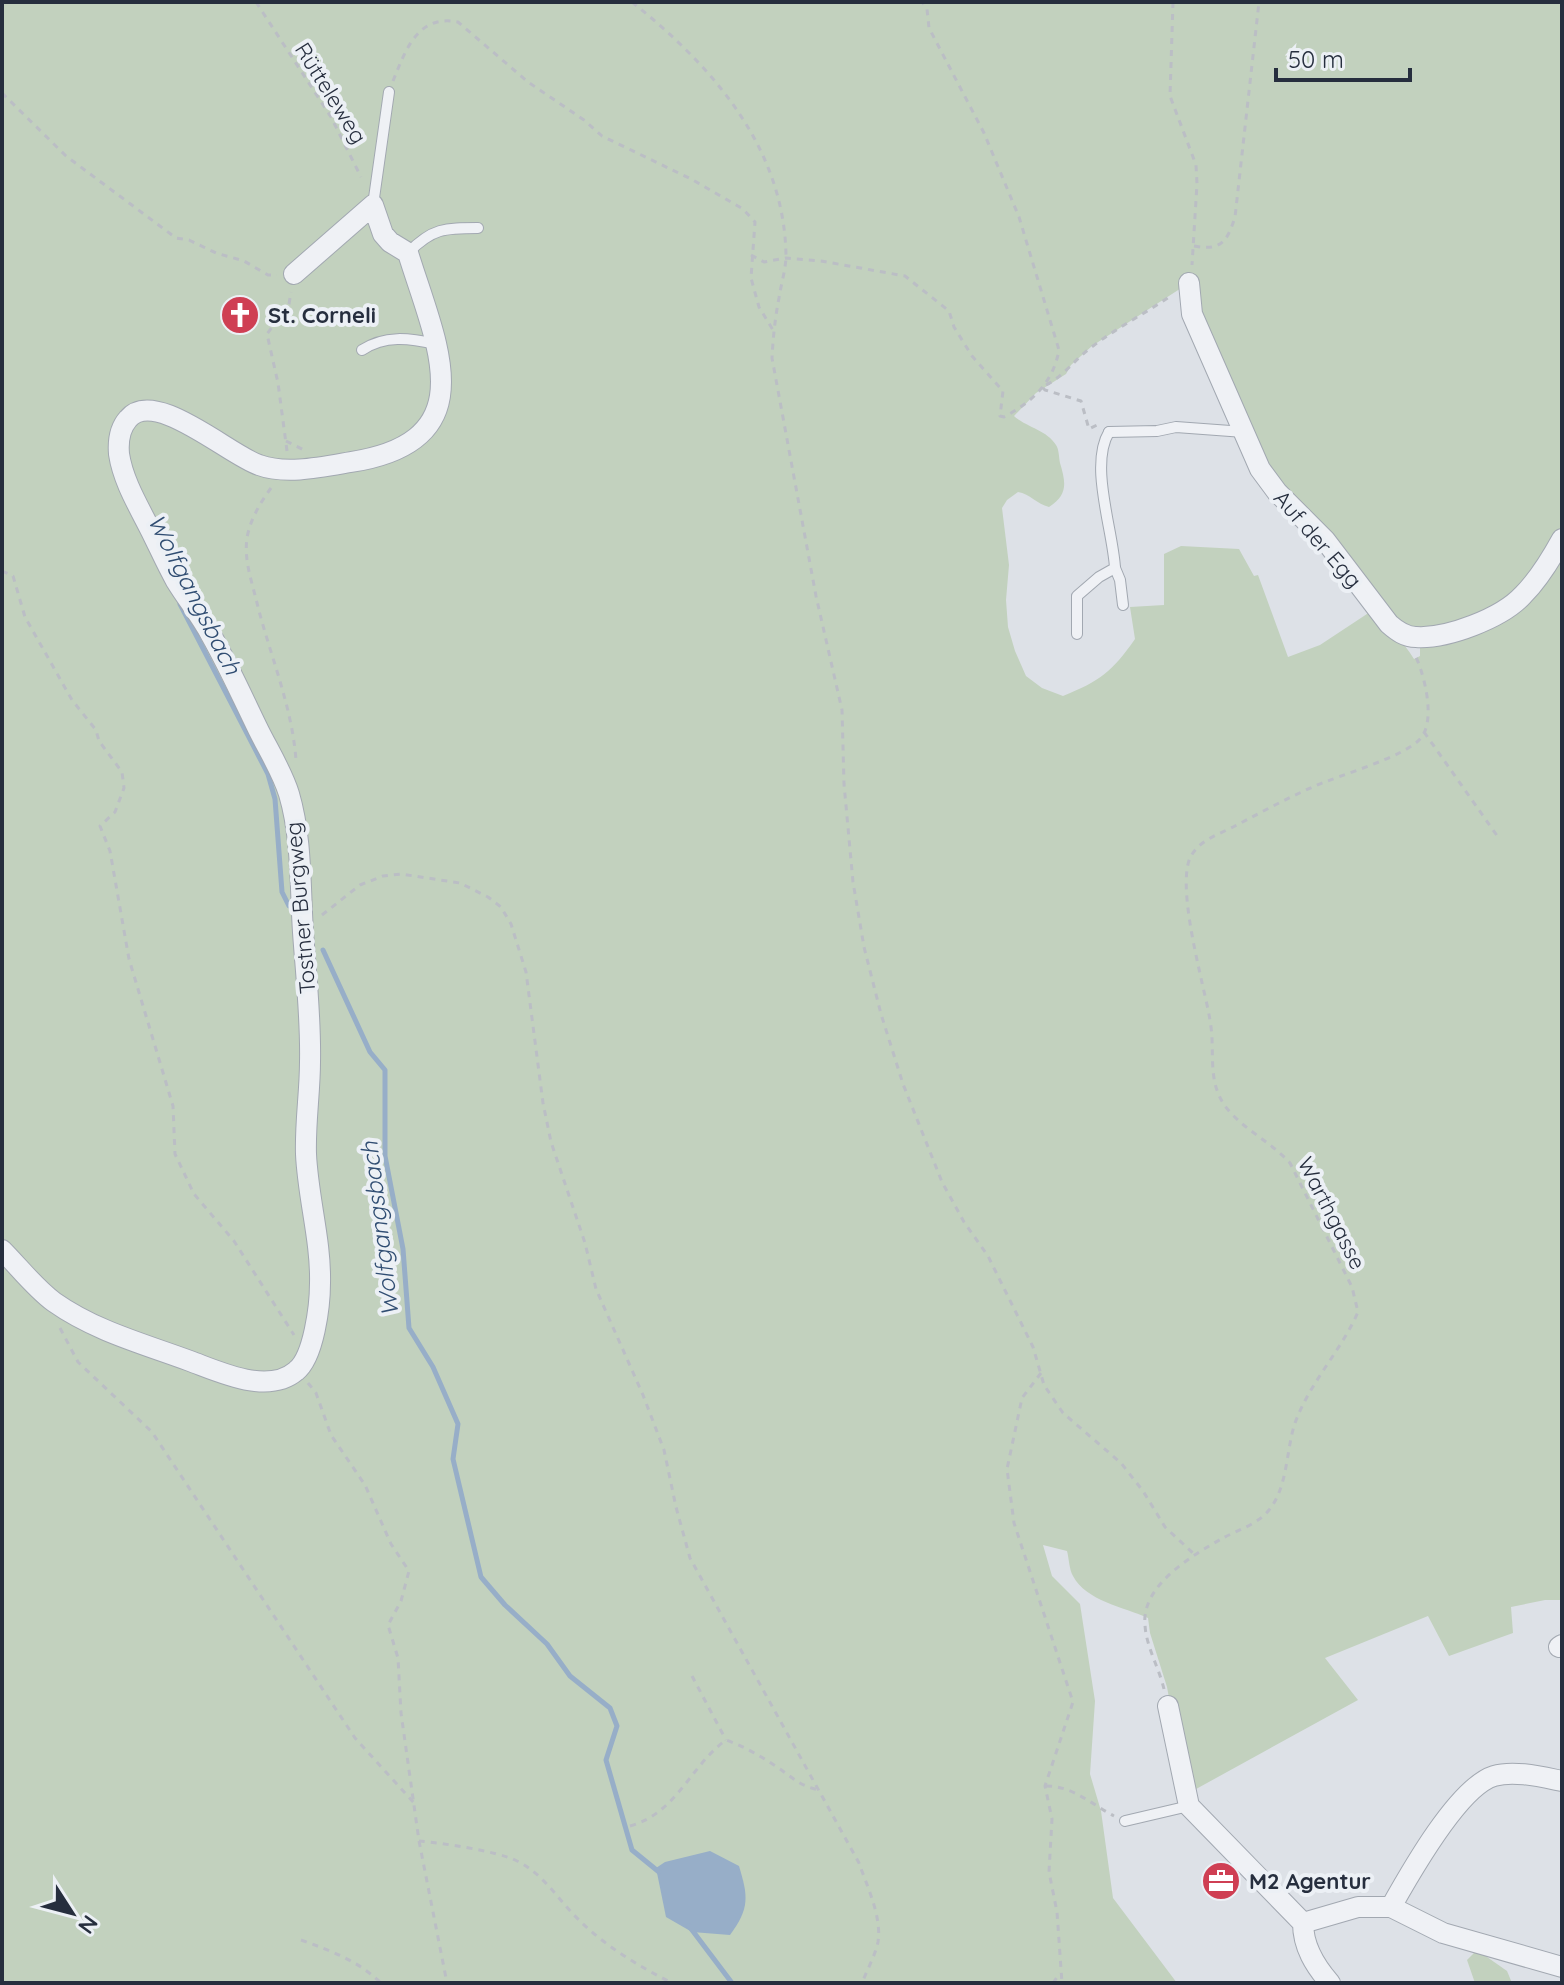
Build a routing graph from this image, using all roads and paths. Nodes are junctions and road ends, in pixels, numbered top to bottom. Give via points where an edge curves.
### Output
1 (256, 2) edge
2 (632, 2) edge
3 (922, 2) edge
4 (1173, 2) edge
5 (1259, 2) edge
6 (389, 92) joint
7 (2, 93) edge
8 (373, 205) junction
9 (478, 228) dead end
10 (408, 253) junction
11 (751, 255) junction
12 (786, 258) junction
13 (294, 274) junction
14 (1189, 283) joint
15 (773, 330) junction
16 (435, 344) junction
17 (362, 350) dead end
18 (1043, 388) junction
19 (1106, 429) junction
20 (1244, 432) junction
21 (286, 441) junction
22 (304, 450) dead end
23 (293, 469) junction
24 (1562, 539) edge
25 (1115, 568) junction
26 (2, 571) edge
27 (1123, 605) dead end
28 (1077, 634) dead end
29 (1407, 636) junction
30 (1424, 732) junction
31 (288, 793) junction
32 (1498, 837) dead end
33 (303, 930) junction
34 (2, 1250) edge
35 (52, 1300) junction
36 (302, 1364) junction
37 (1041, 1373) junction
38 (1195, 1555) junction
39 (692, 1676) dead end
40 (1168, 1706) joint
41 (726, 1740) junction
42 (1562, 1781) edge
43 (1045, 1786) junction
44 (820, 1790) junction
45 (415, 1804) junction
46 (1189, 1806) junction
47 (1125, 1821) joint
48 (630, 1826) dead end
49 (419, 1841) junction
50 (1391, 1907) junction
51 (1303, 1923) junction
52 (301, 1940) dead end
53 (1562, 1967) edge
54 (1060, 1972) junction
55 (381, 1983) edge
56 (447, 1983) edge
57 (672, 1983) edge
58 (862, 1983) edge
59 (1053, 1983) edge
60 (1062, 1983) edge
61 (1330, 1983) edge

1 - 8 path, Rütteleweg via 331,117
2 - 12 path via 683,47 744,120 780,198
3 - 18 path via 929,28 984,133 1019,217 1059,350
4 - 5 path via 1170,96 1196,165 1194,246 1208,249 1224,241 1235,217
6 - 8 lane
6 - 11 path via 409,44 430,22 458,22 602,136 743,209 755,222
7 - 13 path via 66,156 176,238 244,261 268,275
8 - 10 street, Tostner Burgweg via 383,234
8 - 13 street
9 - 10 lane via 443,228
10 - 16 street, Tostner Burgweg
11 - 12 path via 764,262
11 - 15 path via 759,307
12 - 15 path
12 - 18 path via 905,276 949,311 972,356 1003,391 1000,416 1030,403
13 - 21 path via 289,304 267,334
14 - 18 path via 1092,346 1066,374
14 - 20 street, Auf der Egg via 1192,314
15 - 37 path via 772,358 842,710 853,882 881,1014 925,1145 1000,1278
16 - 17 lane via 390,339
16 - 23 street, Tostner Burgweg via 443,374 442,397 420,437 367,460
18 - 19 path via 1081,401 1089,429 1096,424
19 - 20 lane
19 - 25 lane via 1102,490
20 - 29 street, Auf der Egg via 1269,482 1325,540 1389,624
21 - 22 path
21 - 23 path
23 - 31 path via 258,506 247,537 247,561 297,758
23 - 31 street, Tostner Burgweg via 263,467 148,408 134,413 121,431 119,453 127,483 176,580 210,633
24 - 29 street via 1524,594 1503,611 1450,632
25 - 27 lane
25 - 28 lane via 1077,596
26 - 36 path via 13,576 25,617 72,700 122,772 124,788 115,812 100,826 110,851 129,959 173,1106 175,1154 194,1194 264,1285
29 - 30 path via 1427,693
30 - 32 path
30 - 38 path, Warthgasse via 1410,747 1315,785 1217,834 1198,847 1186,871 1216,1091 1235,1118 1290,1163 1352,1287 1358,1312 1305,1398 1270,1509
31 - 33 street, Tostner Burgweg
33 - 36 street, Tostner Burgweg via 310,1060 306,1150 320,1286
33 - 44 path via 360,885 401,874 460,883 494,902 511,924 526,972 551,1142 596,1289 664,1450 690,1558
34 - 35 street
35 - 36 street via 94,1326 223,1373 277,1380
35 - 45 path via 78,1362 152,1432 355,1738
36 - 45 path via 331,1435 365,1485 409,1571 388,1625 398,1658
37 - 38 path via 1063,1413 1121,1463 1165,1527
37 - 43 path via 1022,1398 1007,1469 1014,1523 1073,1702
38 - 40 path, Warthgasse via 1156,1589 1145,1616
39 - 41 path
40 - 46 street
41 - 44 path via 776,1766 804,1788
41 - 48 path via 660,1813
42 - 50 street via 1518,1775 1483,1782 1427,1846
43 - 47 path via 1077,1793
43 - 54 path via 1052,1819 1049,1872
44 - 58 path via 859,1863 876,1914 877,1946
45 - 49 path
46 - 47 lane
46 - 51 street
49 - 56 path
49 - 57 path via 515,1860 545,1881 580,1921 619,1952
50 - 51 street via 1358,1907
50 - 53 street via 1443,1933
51 - 61 street via 1308,1952
52 - 55 path via 341,1954
54 - 59 path
54 - 60 path

